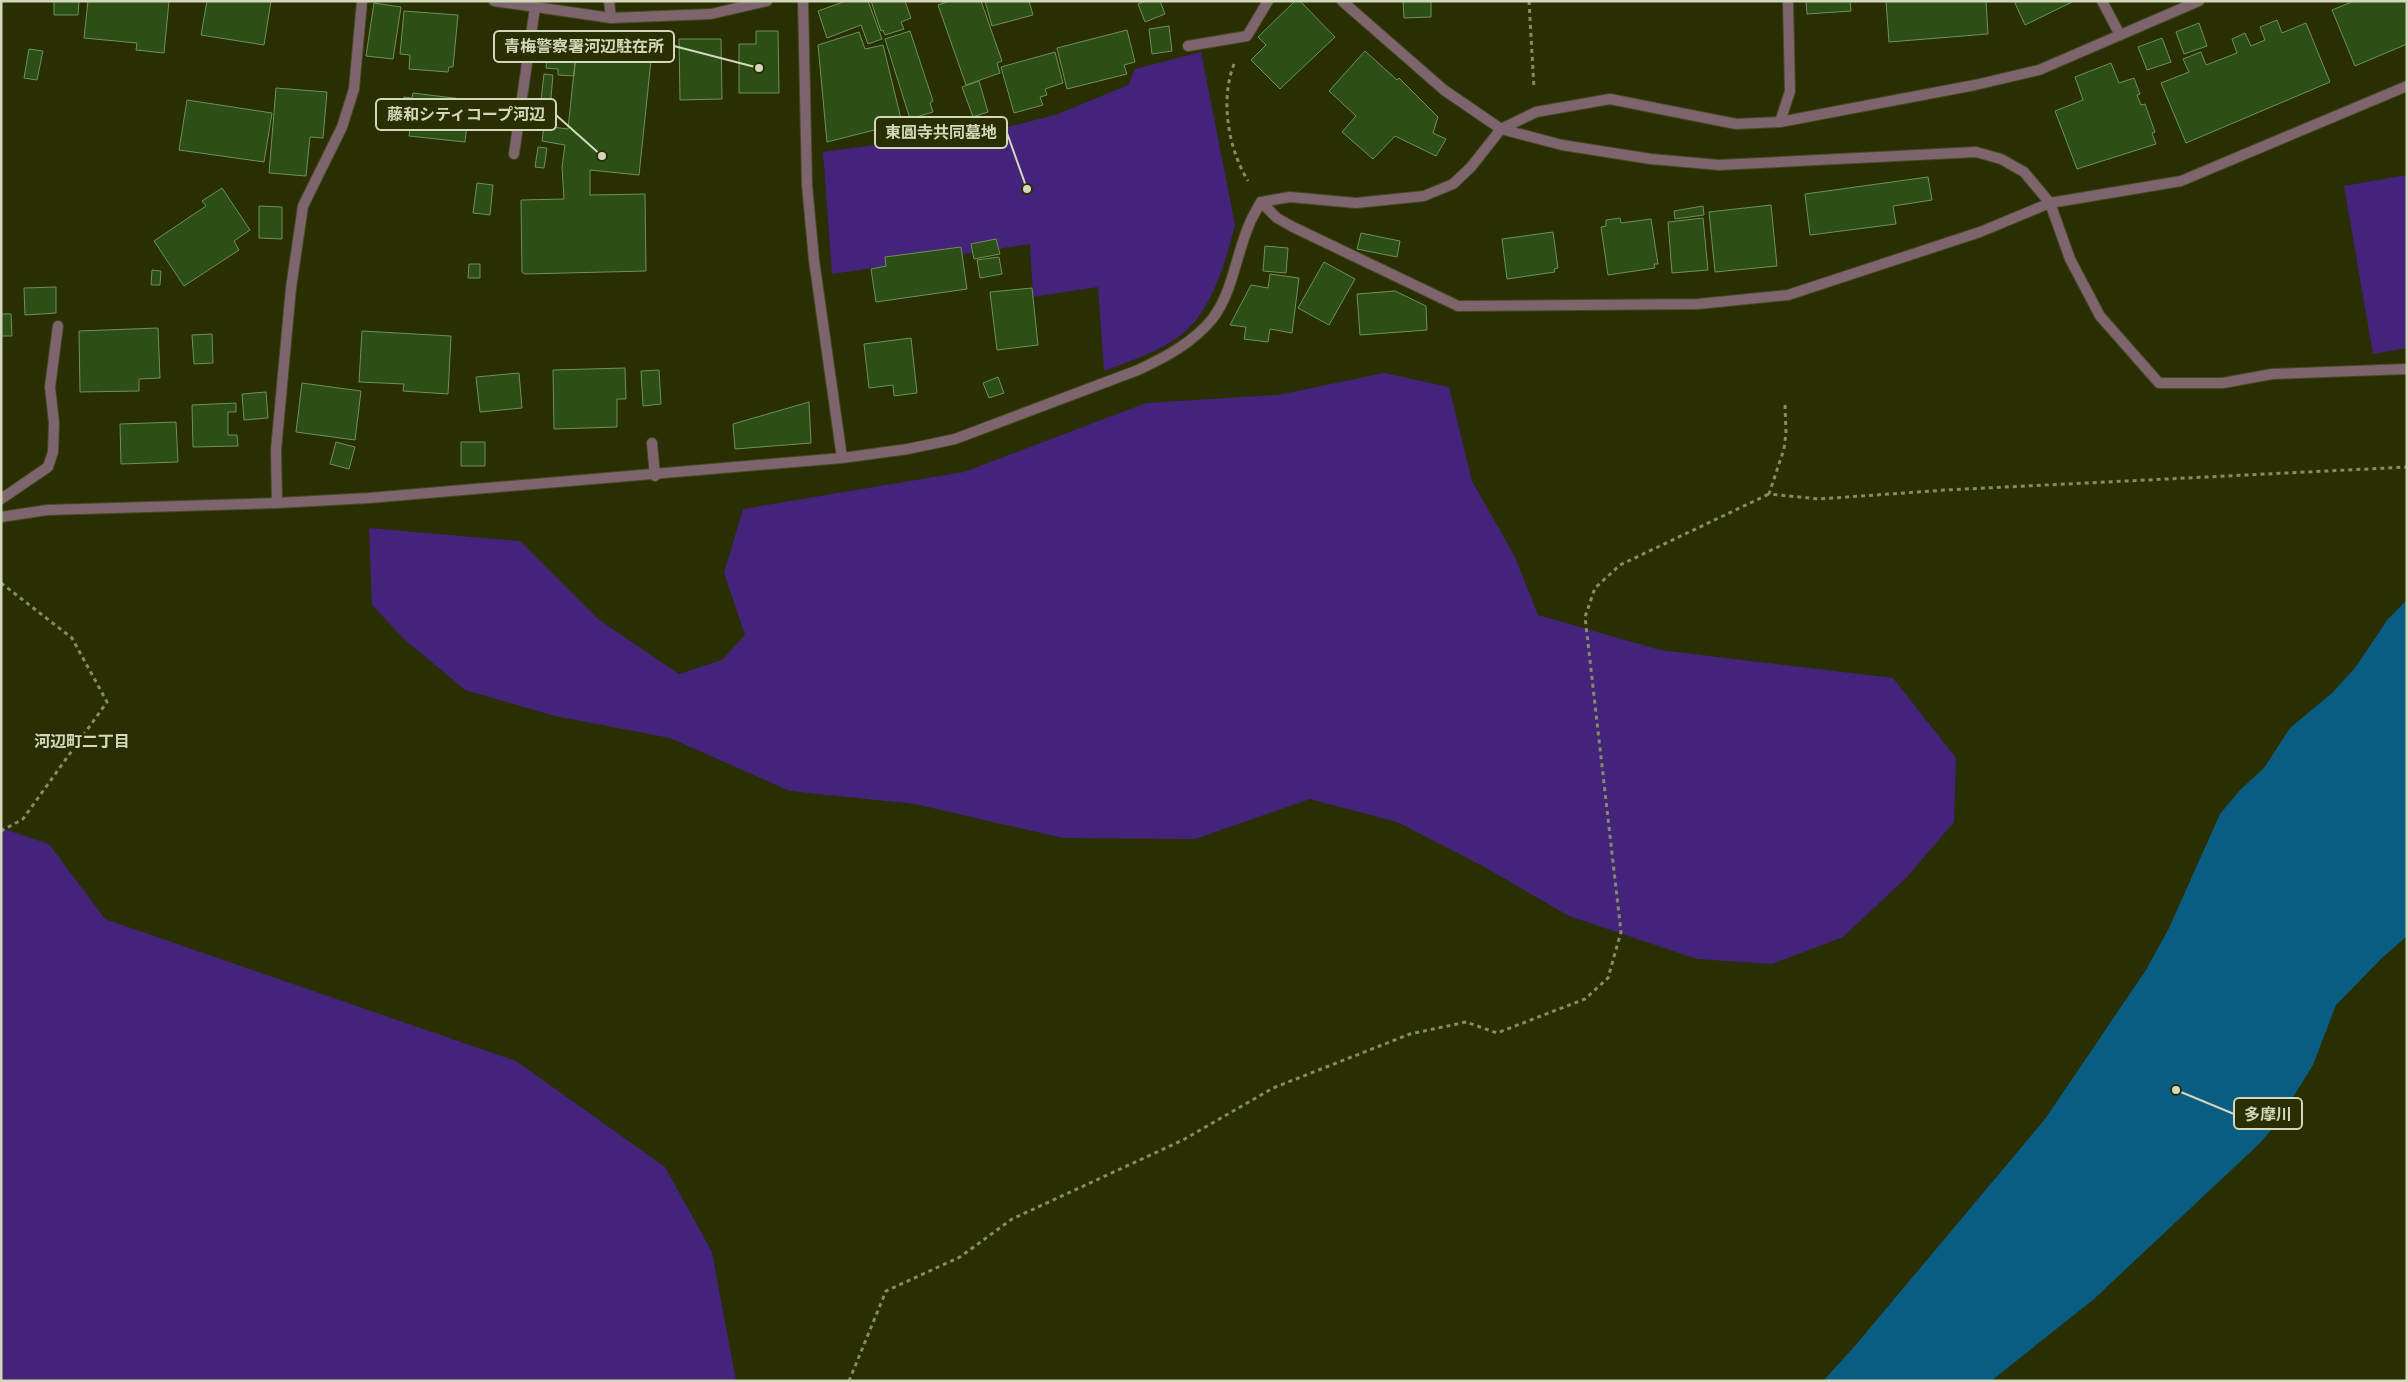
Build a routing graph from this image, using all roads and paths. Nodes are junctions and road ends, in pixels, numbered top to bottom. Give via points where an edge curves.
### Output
1 (362, 1) edge
2 (494, 1) edge
3 (608, 1) edge
4 (767, 1) edge
5 (803, 1) edge
6 (1268, 1) edge
7 (1342, 1) edge
8 (1529, 1) edge
9 (1788, 1) edge
10 (2102, 1) edge
11 (2198, 1) edge
12 (536, 7) junction
13 (611, 18) junction
14 (2120, 35) junction
15 (1188, 46) dead end
16 (1237, 57) dead end
17 (2407, 86) edge
18 (1535, 96) dead end
19 (1780, 122) junction
20 (1501, 129) junction
21 (514, 154) dead end
22 (1261, 202) junction
23 (2050, 203) junction
24 (58, 326) dead end
25 (2407, 369) edge
26 (1785, 405) dead end
27 (652, 443) dead end
28 (842, 458) junction
29 (2407, 467) edge
30 (655, 476) junction
31 (1768, 494) junction
32 (1, 499) edge
33 (277, 503) junction
34 (1, 517) edge
35 (1, 583) edge
36 (1, 831) edge
37 (849, 1381) edge

1 - 33 street via 354,89 342,127 303,206 291,288 276,450
2 - 12 street
3 - 13 street
4 - 13 street via 711,14
5 - 28 street via 807,186
6 - 15 street via 1246,36
7 - 20 street via 1444,90
8 - 18 path
9 - 19 street via 1790,91
10 - 14 street
11 - 14 street
12 - 13 street
12 - 21 street
14 - 19 street via 2039,70 1975,86
16 - 22 path via 1228,89 1228,122 1243,173
17 - 23 street via 2181,181
19 - 20 street via 1736,124 1610,99 1536,112
20 - 22 street via 1453,184 1424,196 1356,203 1290,197
20 - 23 street via 1562,145 1651,159 1719,165 1976,152 2001,159 2024,172
22 - 23 street via 1277,218 1293,227 1458,306 1698,304 1788,295 1980,232
22 - 28 street via 1248,226 1234,274 1214,317 1191,340 1166,356 1138,370 955,439
23 - 25 street via 2070,259 2100,316 2159,382 2223,383 2272,374
24 - 32 street via 50,387 53,452 48,467
26 - 31 path via 1784,449
27 - 30 street
28 - 30 street
29 - 31 path via 1819,499
30 - 33 street
31 - 37 path via 1620,565 1595,588 1585,617 1621,932 1608,978 1585,999 1496,1033 1466,1022 1410,1034 1273,1088 1183,1140 1012,1219 960,1257 886,1291
33 - 34 street via 47,510
35 - 36 path via 72,638 108,702 22,820

